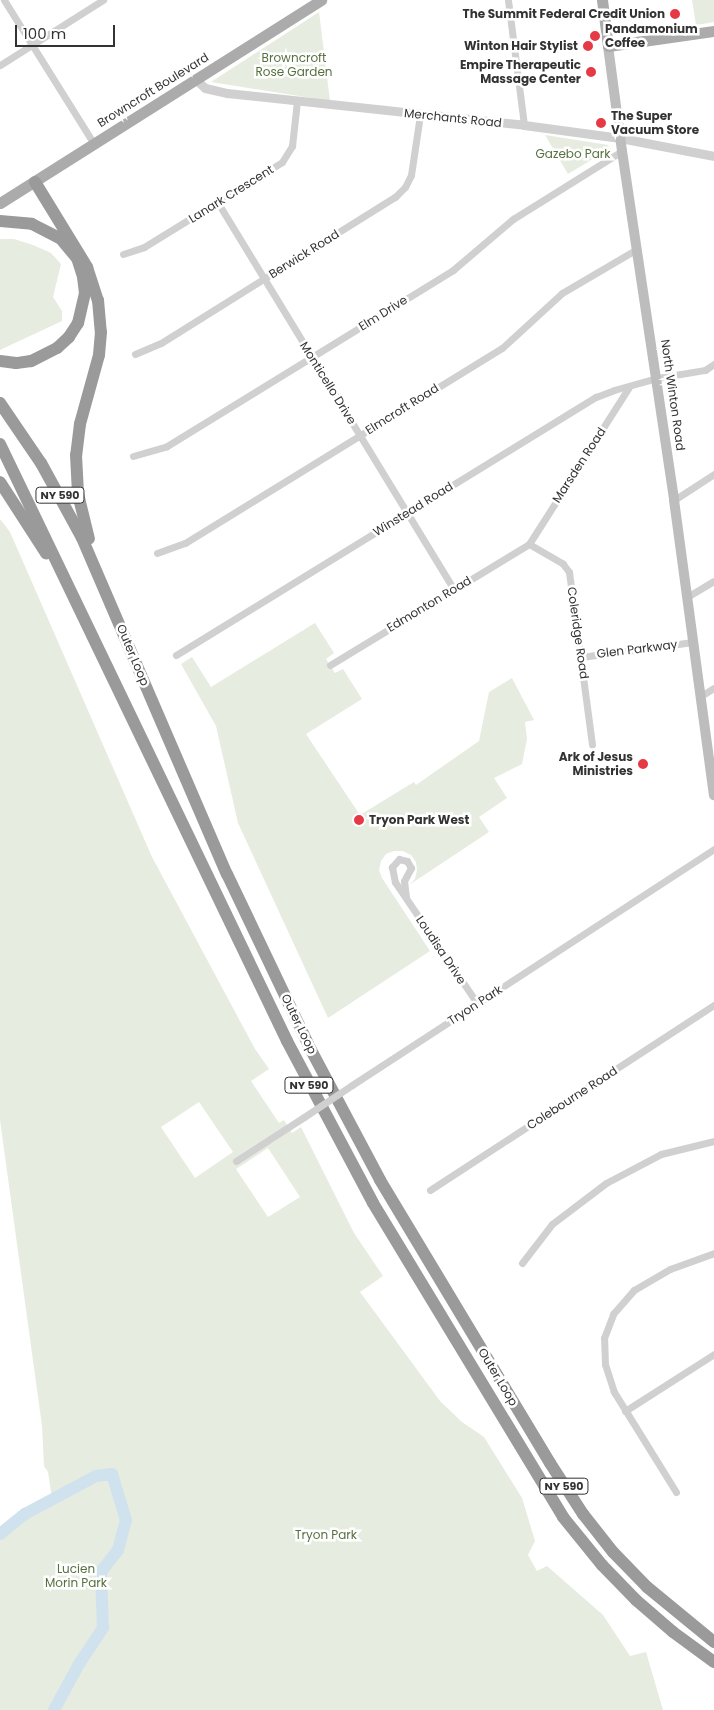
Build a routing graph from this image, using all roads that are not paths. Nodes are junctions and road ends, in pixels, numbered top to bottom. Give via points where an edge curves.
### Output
1 (4, 0) edge
2 (103, 0) edge
3 (321, 0) edge
4 (508, 0) edge
5 (602, 0) edge
6 (714, 31) edge
7 (32, 45) junction
8 (608, 46) junction
9 (0, 65) edge
10 (195, 79) junction
11 (297, 101) junction
12 (420, 115) junction
13 (524, 125) junction
14 (620, 138) junction
15 (94, 144) junction
16 (622, 151) junction
17 (714, 156) edge
18 (35, 182) junction
19 (218, 202) junction
20 (0, 203) edge
21 (0, 221) edge
22 (65, 230) junction
23 (637, 250) junction
24 (123, 254) dead end
25 (78, 262) junction
26 (263, 280) junction
27 (135, 354) dead end
28 (312, 357) junction
29 (0, 361) edge
30 (714, 364) edge
31 (657, 378) junction
32 (629, 387) junction
33 (0, 403) edge
34 (360, 435) junction
35 (0, 444) edge
36 (133, 456) dead end
37 (714, 474) edge
38 (0, 482) edge
39 (674, 500) junction
40 (407, 512) junction
41 (529, 544) junction
42 (157, 553) dead end
43 (714, 580) edge
44 (454, 589) junction
45 (108, 594) junction
46 (687, 597) junction
47 (81, 610) junction
48 (693, 642) junction
49 (176, 655) dead end
50 (581, 657) junction
51 (330, 665) dead end
52 (714, 688) edge
53 (701, 696) junction
54 (592, 744) dead end
55 (714, 794) edge
56 (714, 849) edge
57 (406, 897) junction
58 (477, 1003) junction
59 (714, 1006) edge
60 (714, 1141) edge
61 (236, 1161) dead end
62 (430, 1190) dead end
63 (714, 1253) edge
64 (522, 1263) dead end
65 (714, 1354) edge
66 (625, 1411) junction
67 (676, 1492) dead end
68 (714, 1642) edge
69 (714, 1662) edge

1 - 7 street
2 - 7 street
3 - 10 main road, Browncroft Boulevard
4 - 13 street
5 - 8 main road, North Winton Road
6 - 8 main road
7 - 9 street
7 - 15 street
8 - 14 main road, North Winton Road
10 - 11 street, Merchants Road via 213,91
10 - 15 main road, Browncroft Boulevard
11 - 12 street, Merchants Road
11 - 19 street, Lanark Crescent via 293,140 286,157 277,166
12 - 13 street, Merchants Road
12 - 26 street, Berwick Road via 413,167 409,181 400,192
13 - 14 street, Merchants Road
14 - 16 main road, North Winton Road
14 - 17 street, Merchants Road
15 - 18 main road, Browncroft Boulevard
16 - 23 main road, North Winton Road
16 - 28 street, Elm Drive via 513,219 453,270
18 - 20 main road, Browncroft Boulevard
18 - 22 highway
19 - 24 street, Lanark Crescent via 144,248
19 - 26 street, Monticello Drive
21 - 25 highway via 26,222 48,230 69,246
22 - 25 highway
22 - 45 highway via 91,275 100,310 99,355 79,429 76,464 81,508
23 - 31 main road, North Winton Road
23 - 34 street, Elmcroft Road via 554,300 502,348
25 - 29 highway via 85,298 71,334 42,357 20,363
26 - 27 street, Berwick Road via 161,344
26 - 28 street, Monticello Drive
28 - 34 street, Monticello Drive
28 - 36 street, Elm Drive via 167,446
30 - 31 street, Winstead Road via 704,370
31 - 32 street, Winstead Road
31 - 39 main road, North Winton Road
32 - 40 street, Winstead Road via 584,404
32 - 41 street, Marsden Road
33 - 45 highway, Outer Loop / NY 590 via 60,495
34 - 40 street, Monticello Drive
34 - 42 street, Elmcroft Road via 186,543
35 - 47 highway, Outer Loop / NY 590
37 - 39 street
38 - 47 highway
39 - 46 main road, North Winton Road
40 - 44 street, Monticello Drive
40 - 49 street, Winstead Road
41 - 44 street, Edmonton Road
41 - 50 street, Coleridge Road via 568,569
43 - 46 street
44 - 51 street, Edmonton Road
45 - 68 highway, Outer Loop / NY 590 via 227,874 311,1050 383,1185 583,1514 638,1578
46 - 48 main road, North Winton Road
47 - 69 highway, Outer Loop / NY 590 via 292,1052 385,1224 563,1517 636,1600
48 - 50 street, Glen Parkway
48 - 53 main road, North Winton Road
50 - 54 street, Coleridge Road
52 - 53 street
53 - 55 main road, North Winton Road
56 - 58 street, Tryon Park
57 - 57 street, Loudisa Drive via 392,874 392,867 399,858 407,861 411,868 404,881
57 - 58 street, Loudisa Drive
58 - 61 street, Tryon Park, bridge
59 - 62 street, Colebourne Road
60 - 64 street via 661,1154 606,1183 552,1224
63 - 66 street via 651,1278 634,1290 613,1314 604,1338 605,1364 614,1392
65 - 66 street
66 - 67 street

